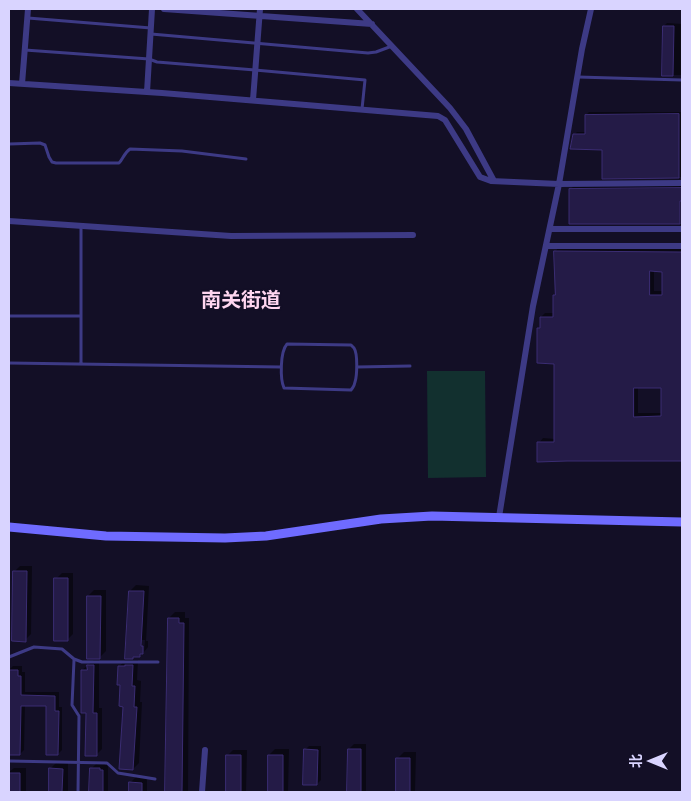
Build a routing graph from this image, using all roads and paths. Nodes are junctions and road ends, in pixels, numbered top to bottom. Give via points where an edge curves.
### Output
1 (28, 9) edge
2 (152, 9) edge
3 (164, 9) edge
4 (357, 9) edge
5 (591, 9) edge
6 (260, 12) edge
7 (27, 18) junction
8 (372, 24) junction
9 (151, 31) junction
10 (258, 44) junction
11 (392, 46) junction
12 (24, 50) junction
13 (149, 59) junction
14 (255, 70) junction
15 (578, 77) junction
16 (682, 80) edge
17 (9, 82) edge
18 (22, 84) junction
19 (146, 92) junction
20 (253, 100) junction
21 (450, 108) junction
22 (362, 110) junction
23 (442, 118) junction
24 (9, 144) edge
25 (246, 159) dead end
26 (494, 182) junction
27 (682, 183) edge
28 (559, 184) junction
29 (9, 221) edge
30 (81, 225) junction
31 (550, 229) junction
32 (682, 229) edge
33 (413, 235) dead end
34 (546, 246) junction
35 (682, 246) edge
36 (9, 316) edge
37 (81, 316) junction
38 (9, 364) edge
39 (81, 364) junction
40 (410, 366) dead end
41 (282, 367) junction
42 (357, 367) junction
43 (500, 517) junction
44 (682, 522) edge
45 (9, 527) edge
46 (9, 657) edge
47 (74, 660) junction
48 (158, 662) dead end
49 (205, 750) dead end
50 (9, 761) edge
51 (78, 763) junction
52 (155, 779) dead end
53 (78, 792) edge
54 (202, 792) edge

1 - 7 street
2 - 9 street
3 - 6 street
4 - 8 street
5 - 15 street
6 - 8 street
6 - 10 street
7 - 9 lane
7 - 12 street
8 - 11 street
9 - 10 lane
9 - 13 street
10 - 11 lane via 368,53
10 - 14 street
11 - 21 street
12 - 13 lane
12 - 18 street
13 - 14 lane
13 - 19 street
14 - 20 street
14 - 22 lane via 365,80
15 - 16 lane
15 - 28 street
17 - 18 street
18 - 19 street
19 - 20 street
20 - 22 street
21 - 23 street
21 - 26 street via 466,129
22 - 23 street
23 - 26 street via 480,177
24 - 25 lane via 45,145 52,162 56,163 119,163 130,149
26 - 28 street
27 - 28 street
28 - 31 street
29 - 30 street
30 - 33 street via 232,236
30 - 37 lane
31 - 32 street
31 - 34 street
34 - 35 street
34 - 43 street via 533,306
36 - 37 lane
37 - 39 lane
38 - 39 lane
39 - 41 lane
40 - 42 lane
41 - 42 lane via 283,349 287,344 351,345 355,349
41 - 42 lane via 284,388 351,390 356,382
43 - 44 street
43 - 45 street via 381,519 245,537 106,536
46 - 47 lane via 34,647 62,649
47 - 48 lane
47 - 51 lane via 72,705 78,716
49 - 54 street
50 - 51 lane
51 - 52 lane via 107,763 118,773
51 - 53 lane

